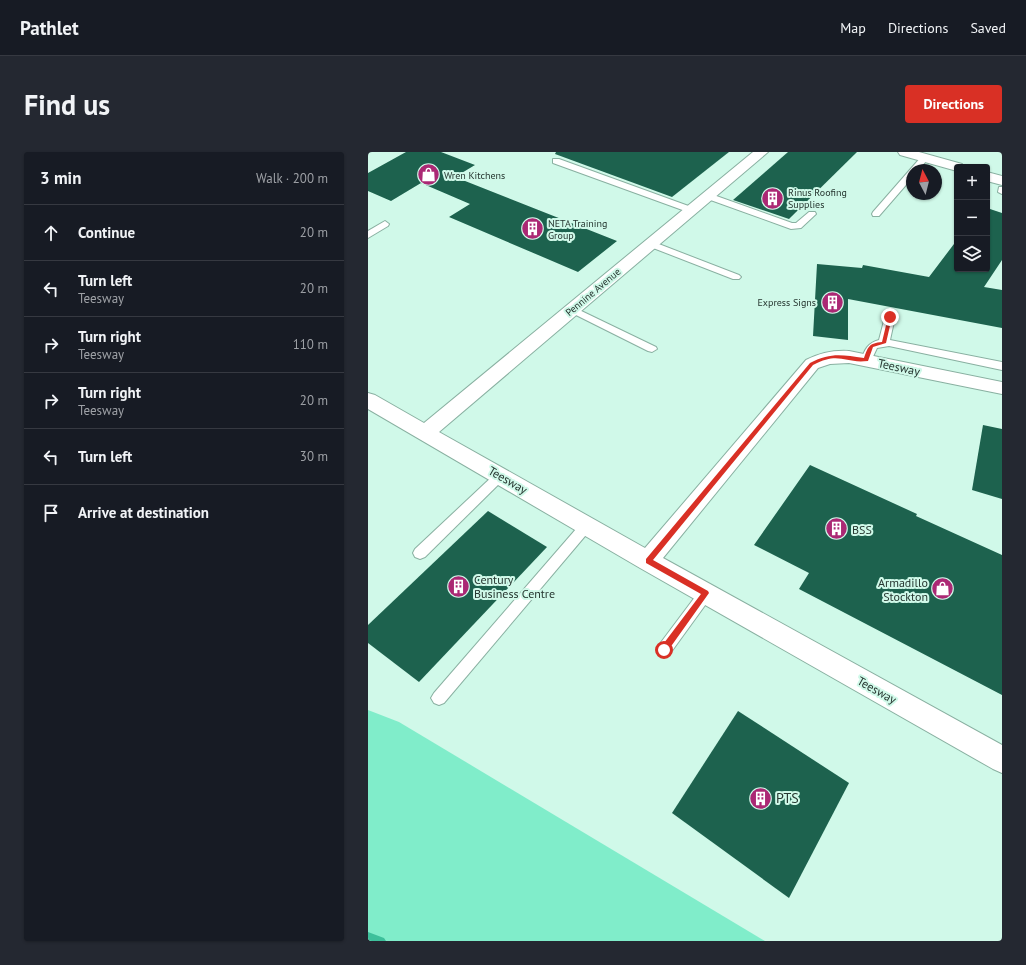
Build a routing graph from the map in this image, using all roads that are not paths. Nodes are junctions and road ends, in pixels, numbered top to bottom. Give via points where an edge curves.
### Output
1 (761, 152) edge
2 (905, 152) edge
3 (925, 158) junction
4 (556, 161) dead end
5 (920, 164) edge
6 (954, 166) edge
7 (990, 177) edge
8 (906, 180) edge
9 (1002, 181) edge
10 (1002, 189) edge
11 (1002, 192) edge
12 (708, 196) junction
13 (691, 210) junction
14 (812, 214) dead end
15 (876, 214) dead end
16 (384, 224) dead end
17 (368, 235) edge
18 (651, 244) junction
19 (736, 277) dead end
20 (573, 310) junction
21 (890, 317) dead end
22 (884, 343) junction
23 (652, 350) dead end
24 (866, 360) junction
25 (1002, 366) edge
26 (1002, 388) edge
27 (368, 400) edge
28 (425, 433) junction
29 (500, 476) junction
30 (587, 525) junction
31 (420, 553) dead end
32 (648, 561) junction
33 (706, 593) junction
34 (664, 650) dead end
35 (439, 698) dead end
36 (1002, 760) edge

1 - 12 street, Pennine Avenue
2 - 3 street
3 - 5 lane
3 - 6 street
4 - 13 lane
7 - 9 street
8 - 15 lane
10 - 11 lane
12 - 13 street, Pennine Avenue
12 - 14 lane via 791,226 798,226
13 - 18 street, Pennine Avenue
16 - 17 lane
18 - 19 lane
18 - 20 street, Pennine Avenue
20 - 23 lane
20 - 28 street, Pennine Avenue
21 - 22 lane
22 - 24 lane via 871,346
22 - 25 lane
24 - 26 street, Teesway
24 - 32 street, Teesway via 836,356 812,364
27 - 28 street, Teesway
28 - 29 street, Teesway
29 - 30 street, Teesway
29 - 31 lane
30 - 32 street, Teesway
30 - 35 lane
32 - 33 street, Teesway
33 - 34 lane
33 - 36 street, Teesway

